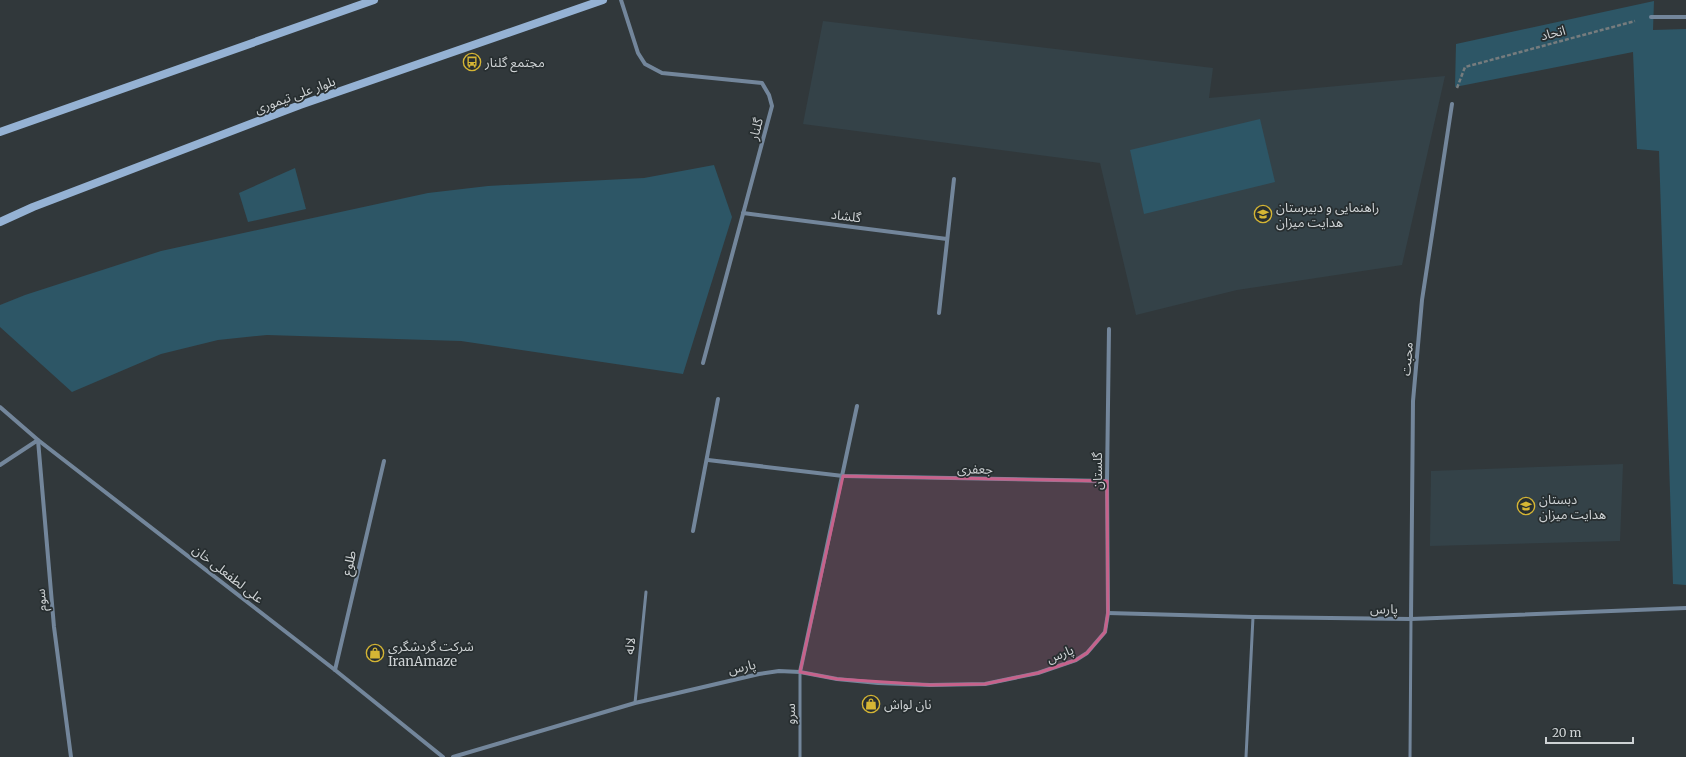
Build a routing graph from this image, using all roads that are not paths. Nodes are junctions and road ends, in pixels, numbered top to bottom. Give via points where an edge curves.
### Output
1 (374, 0) edge
2 (603, 0) edge
3 (621, 0) edge
4 (1651, 17) road end
5 (1686, 17) edge
6 (1452, 104) road end
7 (0, 132) edge
8 (954, 179) dead end
9 (743, 213) junction
10 (0, 222) edge
11 (947, 239) junction
12 (939, 313) dead end
13 (1109, 329) dead end
14 (703, 363) dead end
15 (718, 399) dead end
16 (857, 406) dead end
17 (0, 407) edge
18 (38, 440) junction
19 (708, 460) junction
20 (384, 461) dead end
21 (0, 465) edge
22 (843, 476) junction
23 (1107, 481) junction
24 (693, 531) dead end
25 (646, 592) dead end
26 (1686, 608) edge
27 (1108, 613) junction
28 (1253, 617) junction
29 (1411, 619) junction
30 (335, 670) junction
31 (800, 672) junction
32 (635, 703) junction
33 (71, 757) edge
34 (443, 757) edge
35 (453, 757) edge
36 (800, 757) edge
37 (1246, 757) edge
38 (1410, 757) edge

1 - 7 main road
2 - 10 main road, بلوار علی تیموری via 300,105
3 - 9 street, گلنار via 638,53 645,64 662,73 762,83 769,95 772,106
4 - 5 street
6 - 29 street, محبت via 1422,300 1413,401
8 - 11 street
9 - 11 street, گلشاد
9 - 14 street, گلنار
11 - 12 street
13 - 23 street, گلستان
15 - 19 street
16 - 22 street
17 - 18 street, علی لطفعلی خان
18 - 21 street
18 - 30 street, علی لطفعلی خان
18 - 33 street, سوم via 54,627
19 - 22 street, جعفری
19 - 24 street
20 - 30 street, طلوع
22 - 23 street, جعفری
22 - 31 street
23 - 27 street, گلستان
25 - 32 lane, لاله
26 - 29 street, پارس
27 - 28 street, پارس
27 - 31 street, پارس via 1105,632 1087,653 1076,660 985,684 878,683
28 - 29 street, پارس
28 - 37 lane
29 - 38 lane
30 - 34 street, علی لطفعلی خان
31 - 32 street, پارس via 779,671 759,674
31 - 36 lane, سرو
32 - 35 street, پارس

